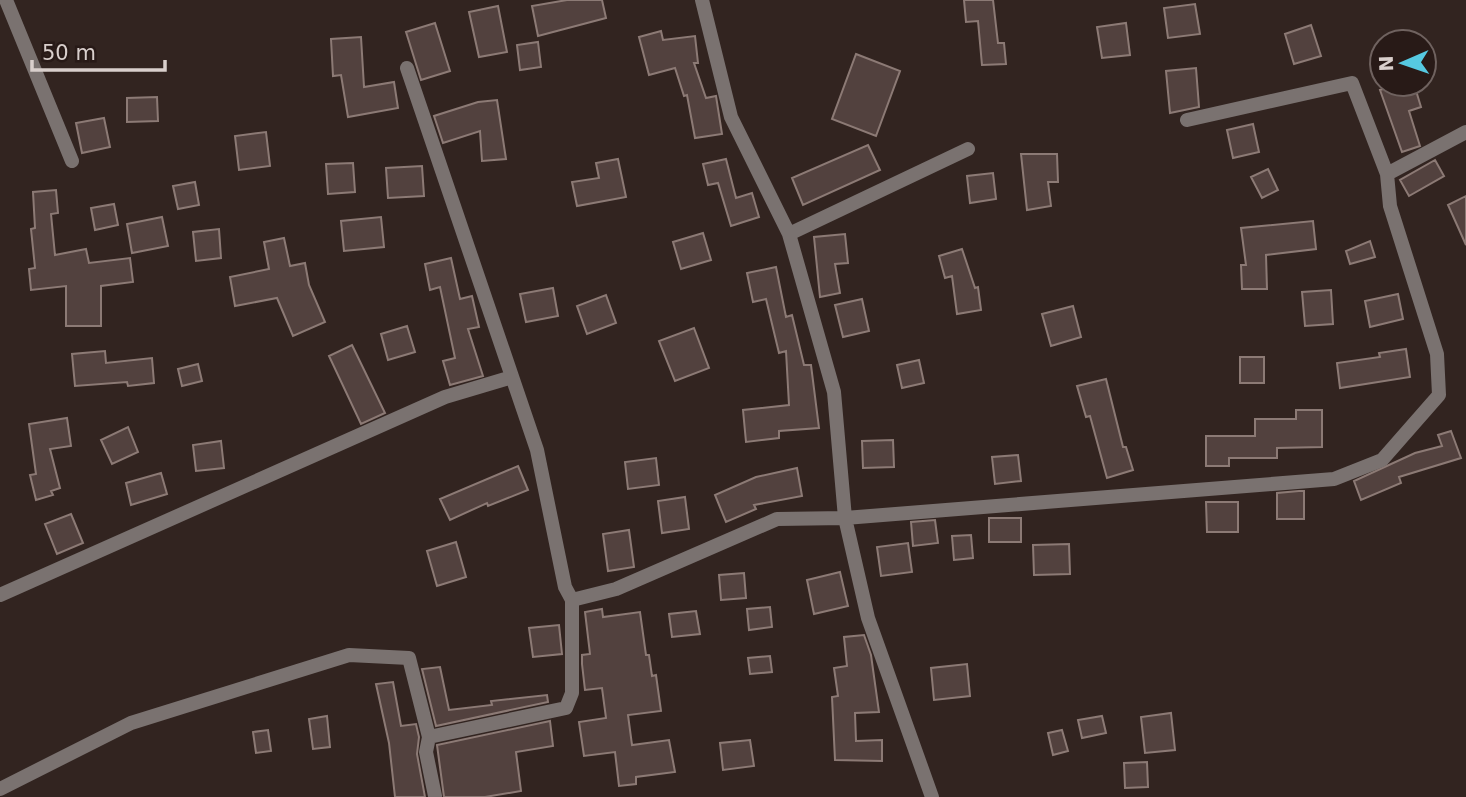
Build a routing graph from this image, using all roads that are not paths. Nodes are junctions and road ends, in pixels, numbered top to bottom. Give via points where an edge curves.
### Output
1 (6, 0) edge
2 (702, 0) edge
3 (407, 68) dead end
4 (1187, 120) dead end
5 (1466, 132) edge
6 (968, 149) dead end
7 (72, 161) dead end
8 (1387, 174) junction
9 (789, 234) junction
10 (512, 377) junction
11 (845, 518) junction
12 (0, 595) edge
13 (572, 600) junction
14 (429, 737) junction
15 (0, 789) edge
16 (435, 796) edge
17 (932, 797) edge

1 - 7 street
2 - 9 street via 731,117
3 - 10 street
4 - 8 street via 1352,83
5 - 8 street
6 - 9 street
8 - 11 street via 1390,206 1437,354 1439,395 1382,460 1334,478
9 - 11 street via 834,392
10 - 12 street via 445,397
10 - 13 street via 537,450 565,587
11 - 13 street via 777,519 616,589
11 - 17 street via 868,618
13 - 14 street via 572,692 566,708
14 - 15 street via 409,658 349,655 131,723
14 - 16 street via 426,752

